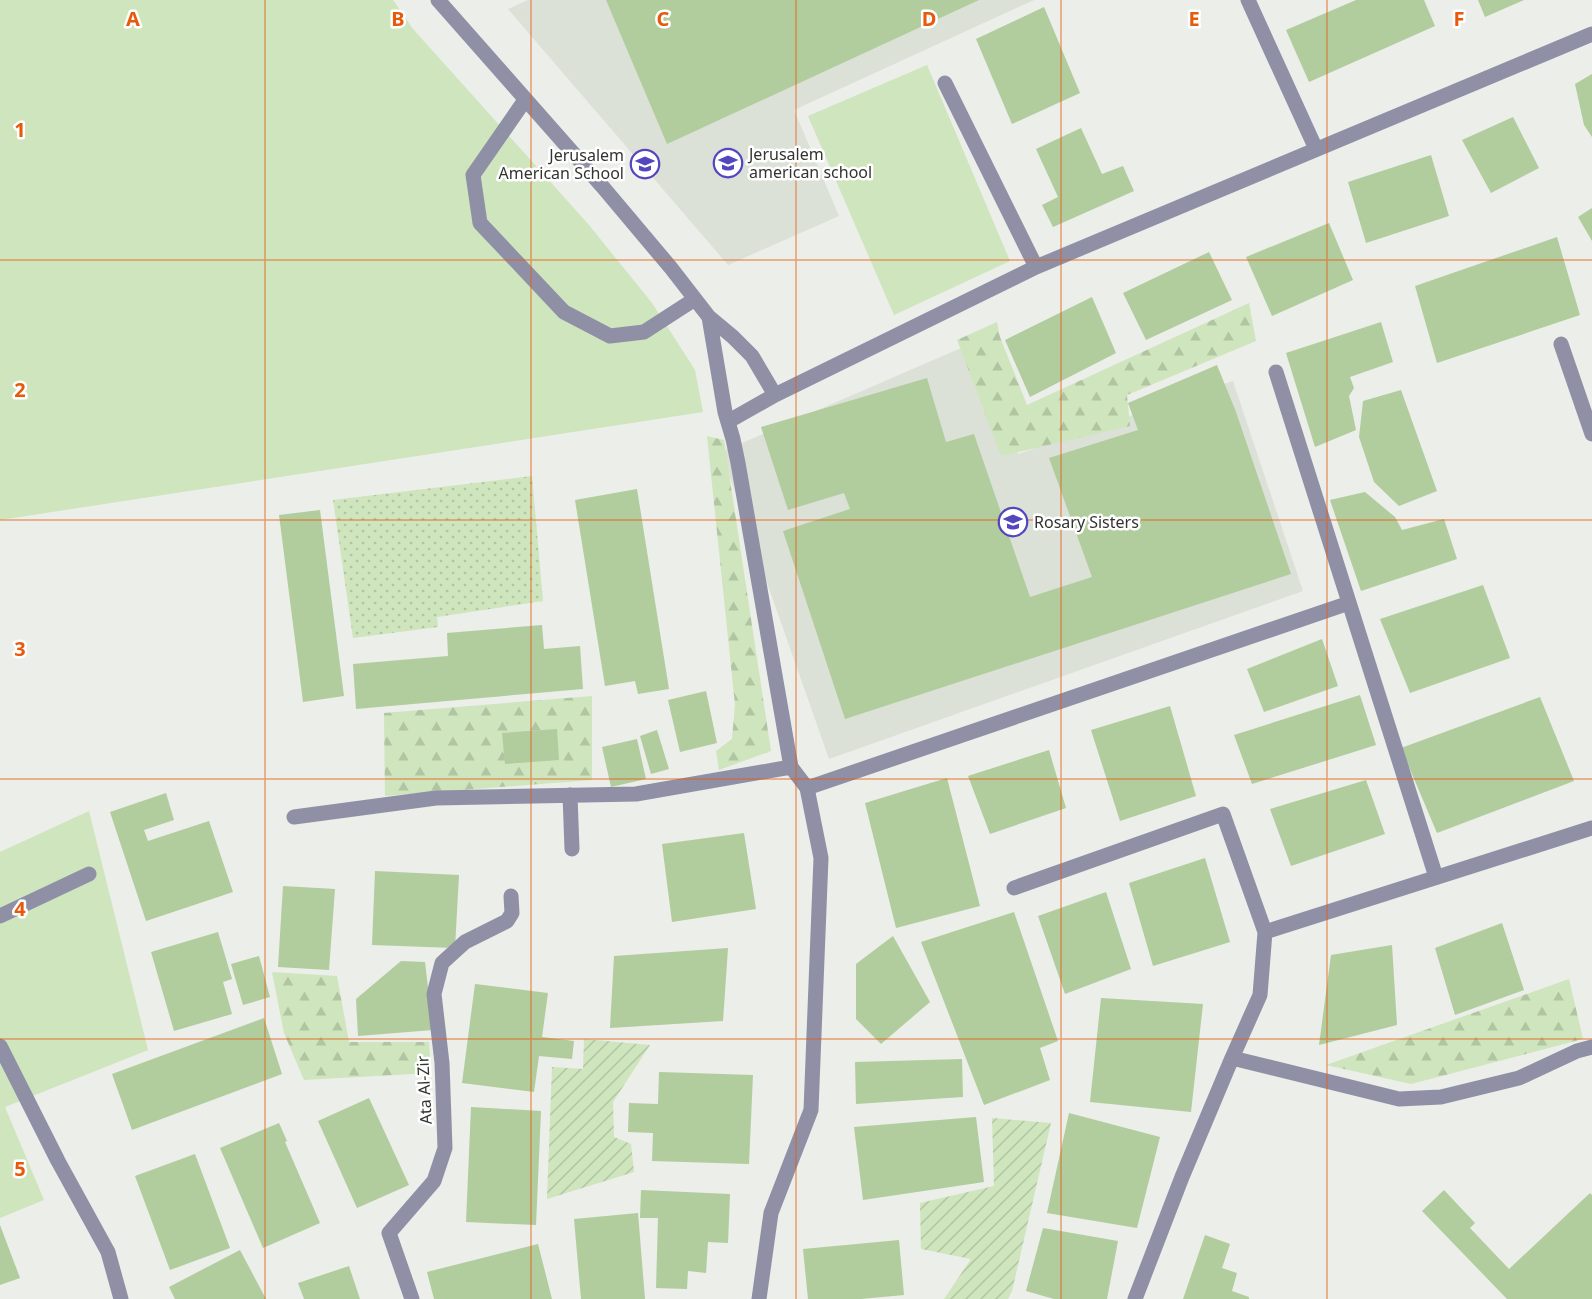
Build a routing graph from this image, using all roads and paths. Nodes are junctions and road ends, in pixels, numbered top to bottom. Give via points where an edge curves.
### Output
1 (438, 0) edge
2 (1248, 0) edge
3 (1592, 34) edge
4 (945, 83) dead end
5 (525, 100) junction
6 (1316, 149) junction
7 (1036, 267) junction
8 (695, 299) junction
9 (709, 317) junction
10 (1561, 344) dead end
11 (1276, 372) dead end
12 (776, 395) junction
13 (729, 421) junction
14 (1592, 434) edge
15 (1349, 603) junction
16 (791, 767) junction
17 (807, 788) junction
18 (570, 795) junction
19 (294, 817) dead end
20 (1592, 828) edge
21 (572, 849) dead end
22 (89, 873) dead end
23 (1436, 877) junction
24 (1014, 888) dead end
25 (512, 896) dead end
26 (0, 916) edge
27 (1265, 932) junction
28 (0, 1046) edge
29 (1592, 1047) edge
30 (1232, 1059) junction
31 (122, 1299) edge
32 (412, 1299) edge
33 (759, 1299) edge
34 (1135, 1299) edge

1 - 5 street
2 - 6 street
3 - 6 street
4 - 7 street
5 - 8 street
5 - 8 street via 473,175 480,223 564,312 610,336 644,332
6 - 7 street
7 - 12 street
8 - 9 street
9 - 12 street via 752,356
9 - 13 street
10 - 14 street
11 - 15 street
12 - 13 street
13 - 16 street
15 - 17 street
15 - 23 street
16 - 17 street
16 - 18 street via 636,794
17 - 33 street via 820,858 811,1110 771,1213
18 - 19 street via 436,798
18 - 21 street
20 - 23 street
22 - 26 street
23 - 27 street
24 - 27 street via 1223,814
25 - 32 street, Ata Al-Zir via 512,913 507,921 465,942 442,963 434,994 442,1063 445,1148 434,1181 389,1233
27 - 30 street via 1260,996
28 - 31 street via 108,1252
29 - 30 street via 1518,1078 1442,1097 1399,1099
30 - 34 street

